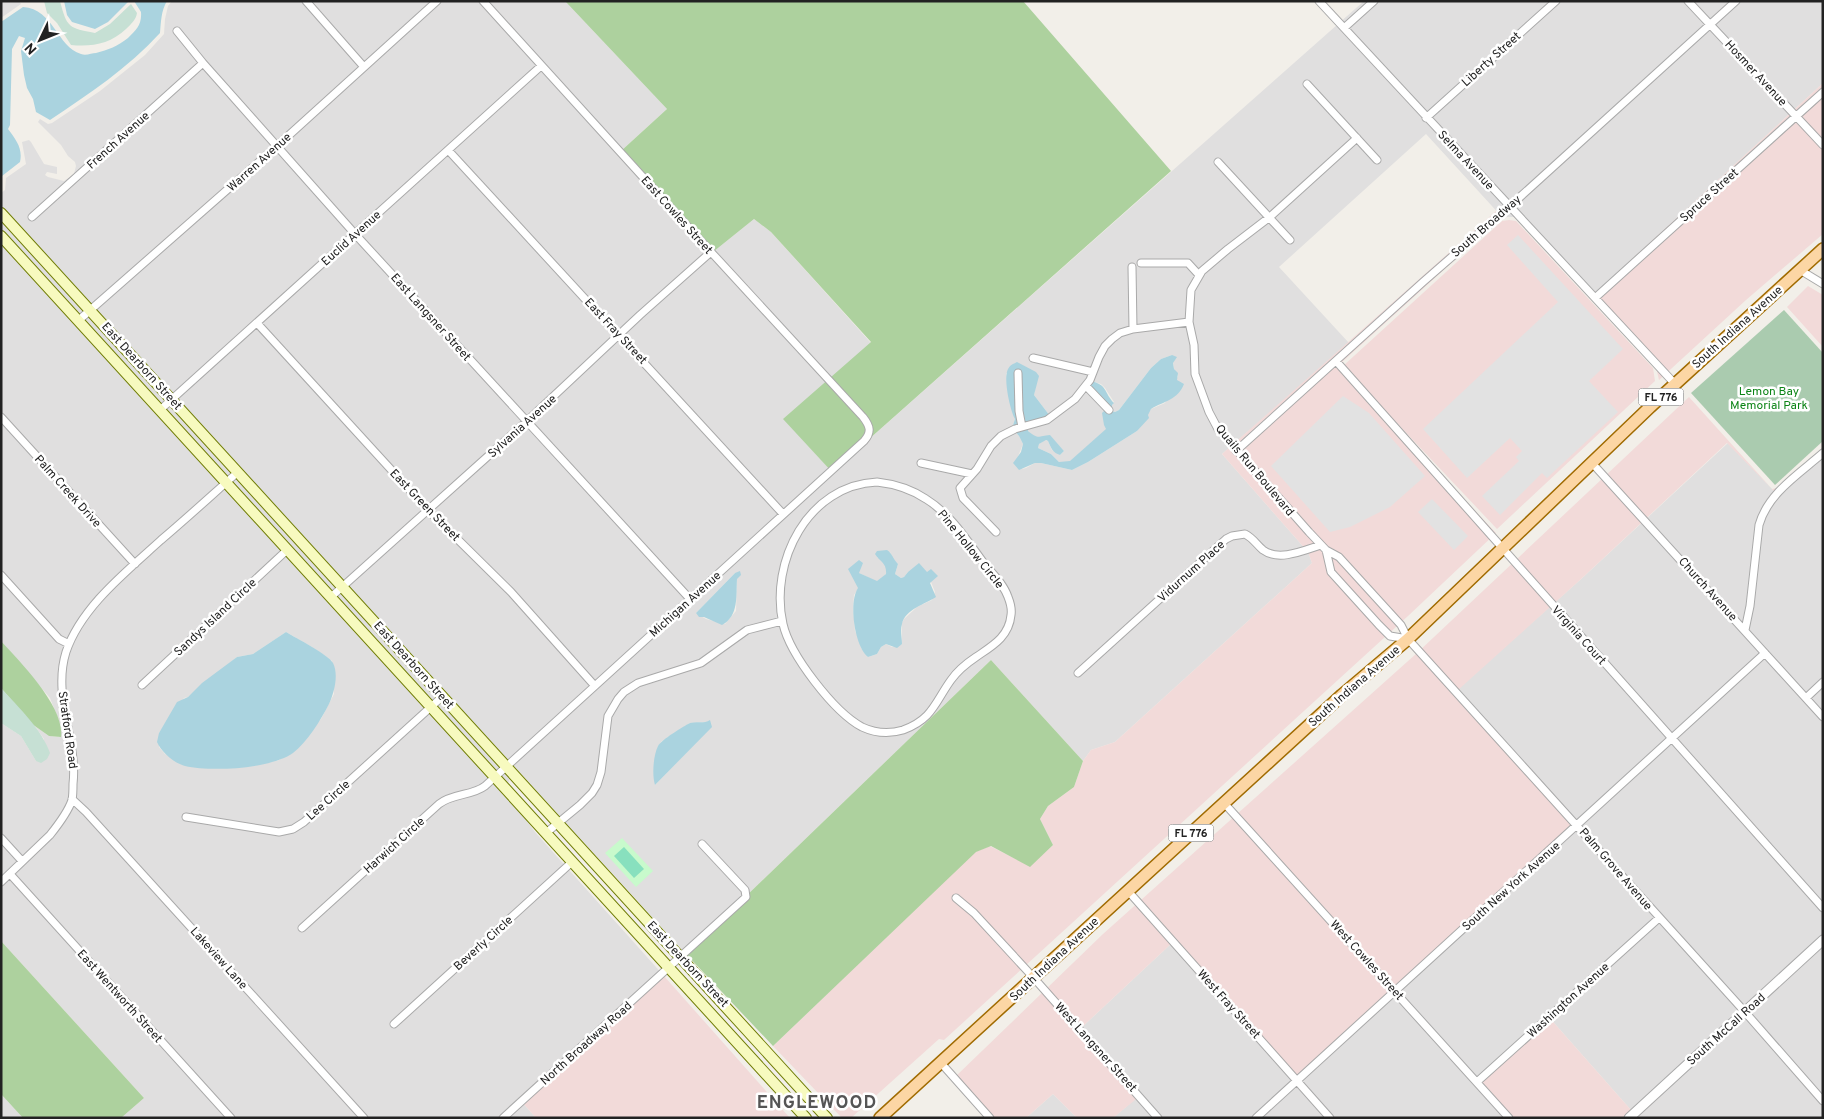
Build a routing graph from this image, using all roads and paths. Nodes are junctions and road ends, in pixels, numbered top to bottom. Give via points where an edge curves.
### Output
1 (306, 1) edge
2 (437, 1) edge
3 (483, 1) edge
4 (1318, 1) edge
5 (1374, 1) edge
6 (1556, 1) edge
7 (1688, 1) edge
8 (1736, 1) edge
9 (1710, 24) junction
10 (1344, 28) junction
11 (177, 31) dead end
12 (203, 63) junction
13 (541, 66) junction
14 (364, 67) junction
15 (1307, 84) dead end
16 (1823, 92) edge
17 (1797, 116) junction
18 (1426, 118) junction
19 (1357, 138) junction
20 (1823, 145) edge
21 (277, 146) junction
22 (448, 150) junction
23 (1377, 160) dead end
24 (1218, 162) dead end
25 (1509, 207) junction
26 (1, 213) edge
27 (32, 217) dead end
28 (1269, 217) junction
29 (355, 234) junction
30 (1, 236) edge
31 (1290, 240) dead end
32 (1823, 249) edge
33 (711, 252) junction
34 (1141, 263) dead end
35 (1132, 267) dead end
36 (1800, 270) junction
37 (1199, 275) junction
38 (1823, 284) edge
39 (1595, 298) junction
40 (91, 310) junction
41 (79, 320) junction
42 (1189, 322) junction
43 (257, 323) junction
44 (1133, 329) junction
45 (620, 335) junction
46 (1034, 358) dead end
47 (1336, 361) junction
48 (1093, 372) junction
49 (1018, 373) dead end
50 (1675, 384) junction
51 (1086, 386) junction
52 (172, 400) junction
53 (160, 410) junction
54 (1109, 410) dead end
55 (1, 417) edge
56 (526, 422) junction
57 (870, 428) joint
58 (1022, 428) junction
59 (1236, 451) junction
60 (1823, 453) edge
61 (921, 463) dead end
62 (1592, 463) junction
63 (238, 472) junction
64 (972, 474) junction
65 (226, 483) junction
66 (428, 510) junction
67 (783, 514) junction
68 (996, 532) dead end
69 (1324, 548) junction
70 (1503, 549) junction
71 (287, 550) junction
72 (135, 564) junction
73 (1, 575) edge
74 (342, 586) junction
75 (331, 597) junction
76 (690, 599) junction
77 (782, 621) junction
78 (1745, 630) junction
79 (1408, 639) junction
80 (69, 644) junction
81 (1766, 653) junction
82 (1078, 673) dead end
83 (1823, 682) edge
84 (142, 685) dead end
85 (594, 685) junction
86 (443, 696) junction
87 (1806, 698) junction
88 (431, 707) junction
89 (1823, 717) edge
90 (1672, 738) junction
91 (506, 766) junction
92 (494, 776) junction
93 (72, 799) junction
94 (1224, 803) junction
95 (186, 817) dead end
96 (558, 822) junction
97 (1577, 826) junction
98 (546, 833) junction
99 (1, 838) edge
100 (702, 844) dead end
101 (22, 861) junction
102 (572, 862) junction
103 (10, 874) junction
104 (1, 882) edge
105 (1128, 891) junction
106 (956, 898) dead end
107 (1823, 908) edge
108 (1659, 918) junction
109 (302, 928) dead end
110 (1823, 940) edge
111 (681, 957) junction
112 (668, 968) junction
113 (1033, 977) junction
114 (1396, 991) junction
115 (1745, 1012) junction
116 (394, 1024) dead end
117 (941, 1063) junction
118 (1297, 1080) junction
119 (1478, 1081) junction
120 (1823, 1101) edge
121 (231, 1118) edge
122 (364, 1118) edge
123 (503, 1118) edge
124 (806, 1118) edge
125 (827, 1118) edge
126 (880, 1118) edge
127 (990, 1118) edge
128 (1158, 1118) edge
129 (1256, 1118) edge
130 (1330, 1118) edge
131 (1510, 1118) edge
132 (1629, 1118) edge

1 - 14 street
2 - 14 street, Warren Avenue
3 - 13 street, East Cowles Street
4 - 10 street, Selma Avenue
5 - 10 street
6 - 18 street, Liberty Street
7 - 9 street, Hosmer Avenue
8 - 9 street, South Broadway
9 - 17 street, Hosmer Avenue
9 - 25 street, South Broadway
10 - 18 street, Selma Avenue
11 - 12 street, East Langsner Street
12 - 21 street, East Langsner Street
12 - 27 street, French Avenue
13 - 22 street, Euclid Avenue
13 - 33 street, East Cowles Street
14 - 21 street, Warren Avenue
15 - 19 street
16 - 17 street, Spruce Street
17 - 20 street, Hosmer Avenue
17 - 39 street, Spruce Street
18 - 25 street, Selma Avenue
19 - 23 street
19 - 28 street, Quails Run Boulevard
21 - 29 street, East Langsner Street
21 - 40 street, Warren Avenue
22 - 29 street, Euclid Avenue
22 - 45 street, East Fray Street
24 - 28 street
25 - 39 street, Selma Avenue
25 - 47 street, South Broadway
26 - 40 main road, East Dearborn Street
28 - 31 street
28 - 37 street, Quails Run Boulevard
29 - 43 street, Euclid Avenue
29 - 56 street, East Langsner Street
30 - 41 main road, East Dearborn Street
32 - 36 main road, South Indiana Avenue / FL 776
33 - 45 street, Sylvania Avenue
33 - 57 street, East Cowles Street via 863,416
34 - 37 street via 1188,263
35 - 44 street
36 - 38 street
36 - 50 main road, South Indiana Avenue / FL 776
37 - 42 street, Quails Run Boulevard via 1192,290
39 - 50 street, Selma Avenue
40 - 41 street, Warren Avenue
40 - 52 main road, East Dearborn Street
41 - 53 main road, East Dearborn Street
42 - 44 street
42 - 59 street, Quails Run Boulevard via 1198,383 1218,429
43 - 52 street, Euclid Avenue
43 - 66 street, East Green Street
44 - 48 street via 1120,333 1105,346
45 - 56 street, Sylvania Avenue
45 - 67 street, East Fray Street
46 - 48 street
47 - 59 street, South Broadway
47 - 70 street, Virginia Court
48 - 51 street
49 - 58 street
50 - 62 main road, South Indiana Avenue / FL 776
51 - 54 street
51 - 58 street via 1076,399 1054,416
52 - 53 street, Euclid Avenue
52 - 63 main road, East Dearborn Street
53 - 65 main road, East Dearborn Street
55 - 72 street, Palm Creek Drive
56 - 66 street, Sylvania Avenue
56 - 76 street, East Langsner Street
57 - 67 street, Michigan Avenue via 864,441
58 - 64 street via 994,441
59 - 69 street, Quails Run Boulevard
60 - 78 street via 1774,496 1762,515
61 - 64 street
62 - 70 main road, South Indiana Avenue / FL 776
62 - 78 street, Church Avenue
63 - 65 street, Stratford Road
63 - 74 main road, East Dearborn Street
64 - 68 street via 960,488 963,498
65 - 71 main road, East Dearborn Street
65 - 72 street, Stratford Road
66 - 74 street, Sylvania Avenue
66 - 85 street, East Green Street via 498,579
67 - 76 street, Michigan Avenue
69 - 79 street, Quails Run Boulevard via 1339,557 1401,624
69 - 79 street, Quails Run Boulevard via 1331,572 1379,625 1390,636
69 - 82 street, Vidurnum Place via 1276,555 1264,551 1245,534 1231,536
70 - 79 main road, South Indiana Avenue / FL 776
70 - 90 street, Virginia Court
71 - 75 main road, East Dearborn Street
71 - 84 street, Sandys Island Circle
72 - 80 street, Stratford Road via 89,611
73 - 80 street via 59,639
74 - 75 street, Sylvania Avenue
74 - 86 main road, East Dearborn Street
75 - 88 main road, East Dearborn Street
76 - 85 street, Michigan Avenue
77 - 77 street, Pine Hollow Circle via 780,596 784,565 801,527 832,496 868,482 906,488 943,511 1004,589 1011,606 1010,622 1001,639 958,672 926,717 902,730 885,733 862,727 841,710 797,657
77 - 96 street via 747,630 701,663 638,683 624,692 606,720 597,785 580,805
78 - 81 street, Church Avenue
79 - 94 main road, South Indiana Avenue / FL 776
79 - 97 street, Palm Grove Avenue
80 - 93 street, Stratford Road via 62,686 74,761
81 - 87 street, Church Avenue
81 - 90 street, South New York Avenue
83 - 87 street
85 - 91 street, Michigan Avenue
86 - 88 street, Lee Circle
86 - 91 main road, East Dearborn Street
87 - 89 street, Church Avenue
88 - 92 main road, East Dearborn Street
88 - 95 street, Lee Circle via 293,829 275,832
90 - 97 street, South New York Avenue
90 - 107 street, Virginia Court
91 - 92 street, Michigan Avenue
91 - 96 main road, East Dearborn Street
92 - 98 main road, East Dearborn Street
92 - 109 street, Harwich Circle via 481,788 439,804
93 - 101 street, Stratford Road via 50,835
93 - 122 street, Lakeview Lane
94 - 105 main road, South Indiana Avenue / FL 776
94 - 114 street, West Cowles Street
96 - 98 street
96 - 111 main road, East Dearborn Street
97 - 108 street, Palm Grove Avenue
97 - 114 street, South New York Avenue
98 - 102 main road, East Dearborn Street
99 - 101 street
100 - 111 street, North Broadway Road via 745,890 746,897
101 - 103 street, Stratford Road
102 - 112 main road, East Dearborn Street
102 - 116 street, Beverly Circle
103 - 104 street, Stratford Road
103 - 121 street, East Wentworth Street
105 - 113 main road, South Indiana Avenue / FL 776
105 - 118 street, West Fray Street
106 - 113 street
108 - 115 street, Palm Grove Avenue
108 - 119 street, Washington Avenue
110 - 115 street, South McCall Road
111 - 112 street, North Broadway Road
111 - 125 main road, East Dearborn Street
112 - 123 street, North Broadway Road
112 - 124 main road, East Dearborn Street
113 - 117 main road, South Indiana Avenue / FL 776
113 - 128 street, West Langsner Street
114 - 118 street, South New York Avenue
114 - 119 street, West Cowles Street
115 - 120 street, Palm Grove Avenue
115 - 132 street, South McCall Road
117 - 126 main road, South Indiana Avenue / FL 776
117 - 127 street
118 - 129 street, South New York Avenue
118 - 130 street, West Fray Street
119 - 131 street, West Cowles Street

